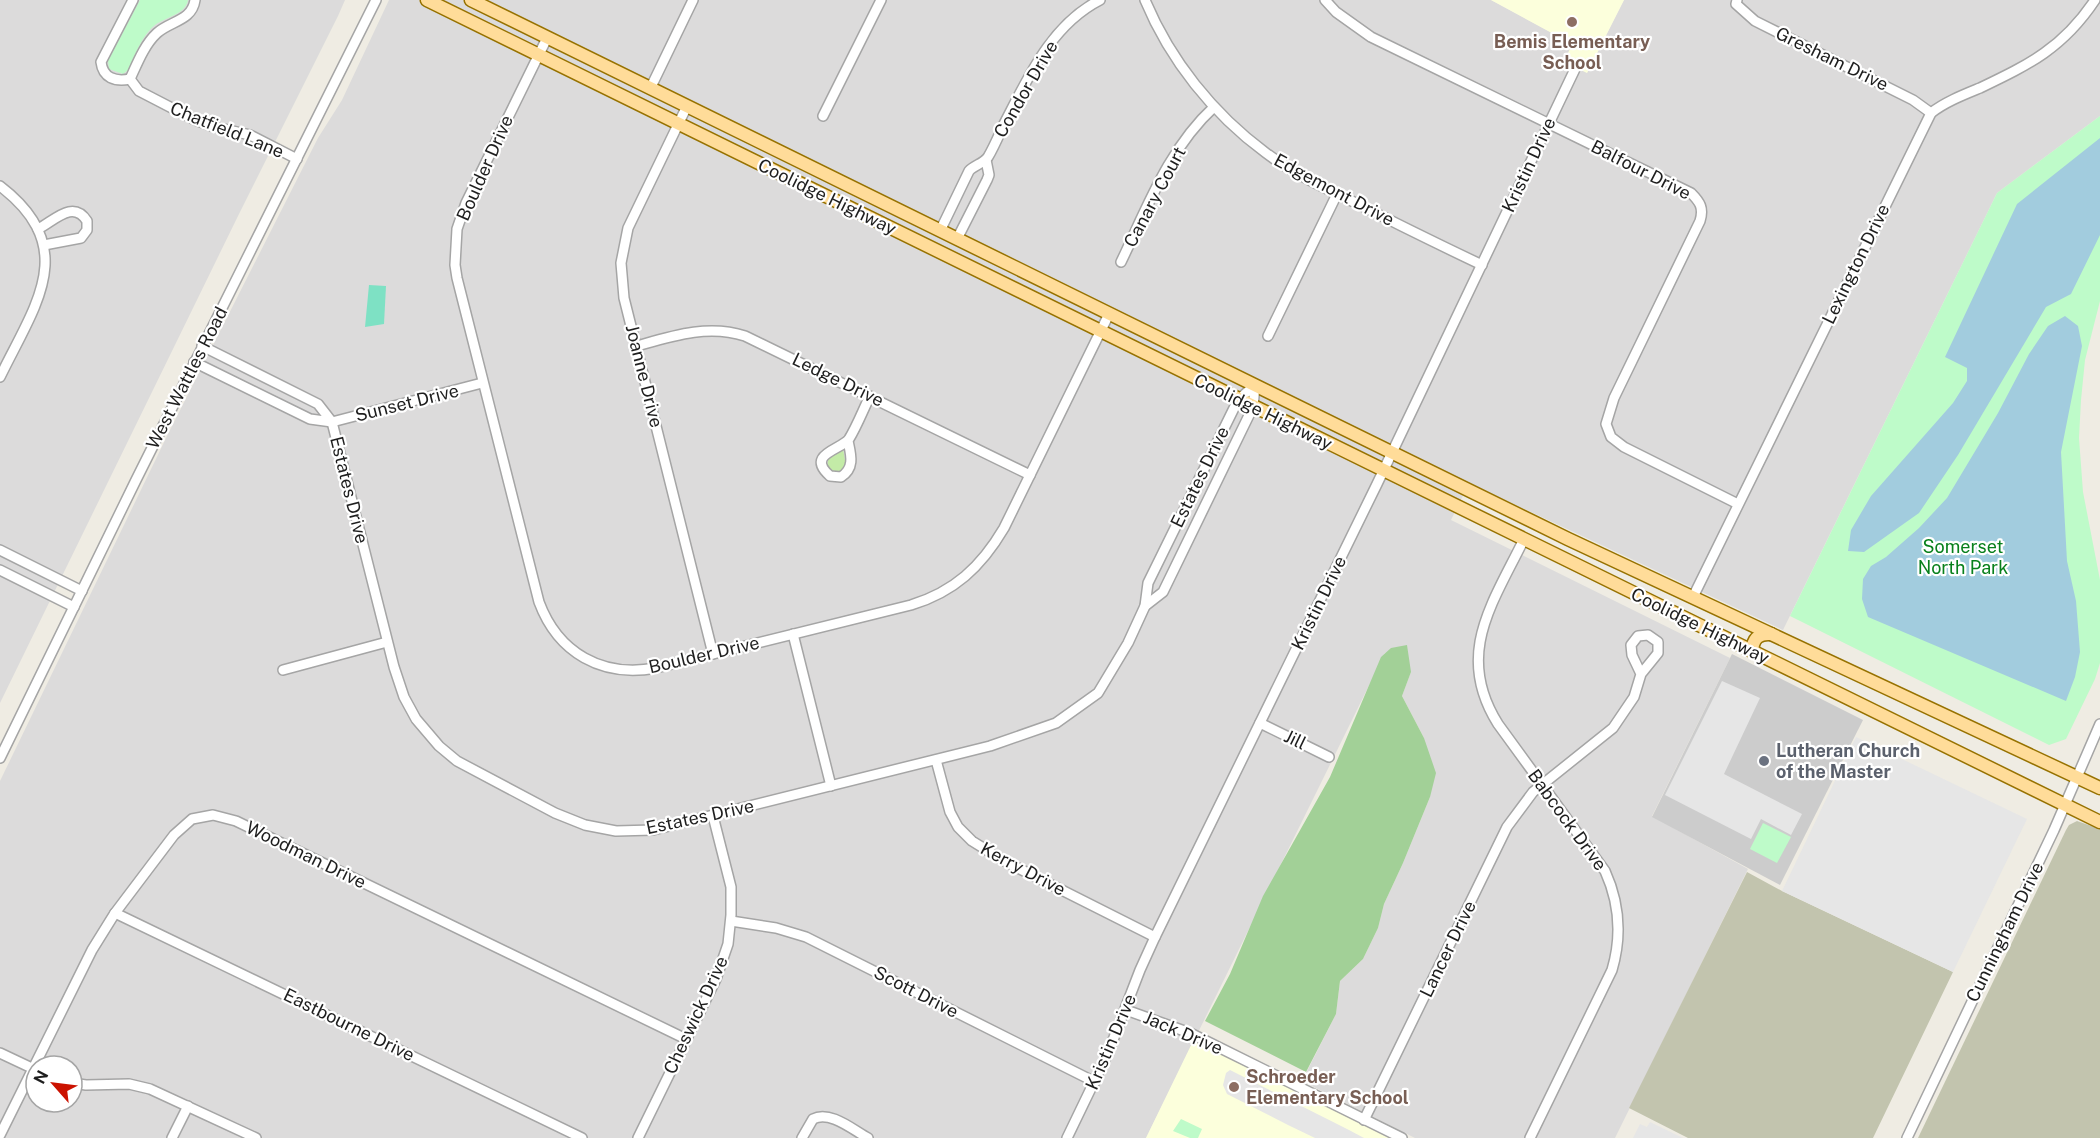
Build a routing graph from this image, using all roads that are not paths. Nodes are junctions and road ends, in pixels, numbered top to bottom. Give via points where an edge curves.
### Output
1 (133, 0) edge
2 (195, 0) edge
3 (376, 0) edge
4 (427, 0) edge
5 (471, 0) edge
6 (693, 0) edge
7 (880, 0) edge
8 (1100, 0) edge
9 (1145, 0) edge
10 (1325, 0) edge
11 (2095, 0) edge
12 (1736, 2) edge
13 (547, 38) junction
14 (538, 55) junction
15 (1575, 69) dead end
16 (130, 79) junction
17 (650, 89) junction
18 (687, 106) junction
19 (1214, 107) junction
20 (1931, 113) junction
21 (823, 116) dead end
22 (678, 124) junction
23 (1548, 124) junction
24 (297, 159) junction
25 (986, 160) junction
26 (0, 186) edge
27 (1337, 194) junction
28 (38, 229) junction
29 (940, 231) junction
30 (957, 239) junction
31 (44, 245) junction
32 (1121, 262) dead end
33 (1482, 265) junction
34 (1109, 314) junction
35 (1100, 331) junction
36 (1268, 336) dead end
37 (202, 346) junction
38 (637, 346) junction
39 (194, 362) junction
40 (0, 377) edge
41 (482, 383) junction
42 (1255, 385) junction
43 (870, 396) junction
44 (1238, 400) junction
45 (1253, 407) junction
46 (332, 422) junction
47 (848, 441) dead end
48 (1392, 453) junction
49 (1383, 471) junction
50 (1030, 475) junction
51 (1738, 504) junction
52 (1537, 524) junction
53 (1524, 539) junction
54 (0, 550) edge
55 (0, 570) edge
56 (82, 591) junction
57 (1693, 597) junction
58 (1145, 606) junction
59 (74, 607) junction
60 (1718, 609) junction
61 (1700, 626) junction
62 (793, 634) junction
63 (1771, 634) junction
64 (387, 642) junction
65 (1752, 651) junction
66 (713, 654) junction
67 (283, 670) dead end
68 (1641, 674) dead end
69 (1260, 723) junction
70 (2100, 724) edge
71 (0, 734) edge
72 (10, 739) junction
73 (1, 754) edge
74 (1329, 757) dead end
75 (936, 760) junction
76 (2076, 777) junction
77 (1542, 784) junction
78 (831, 786) junction
79 (2100, 788) edge
80 (2065, 805) junction
81 (713, 816) junction
82 (2100, 822) edge
83 (115, 913) junction
84 (731, 921) junction
85 (1155, 937) junction
86 (1126, 1010) junction
87 (686, 1038) junction
88 (0, 1053) edge
89 (41, 1054) edge
90 (24, 1064) edge
91 (1095, 1082) junction
92 (84, 1084) edge
93 (24, 1088) edge
94 (188, 1106) junction
95 (1364, 1120) junction
96 (0, 1135) edge
97 (172, 1138) edge
98 (256, 1138) edge
99 (582, 1138) edge
100 (638, 1138) edge
101 (802, 1138) edge
102 (868, 1138) edge
103 (1067, 1138) edge
104 (1401, 1138) edge
105 (1530, 1138) edge
106 (1907, 1138) edge

1 - 16 street, Chatfield Lane via 101,65 110,78
2 - 16 street via 188,16 151,39
3 - 24 street, West Wattles Road
4 - 14 main road, Coolidge Highway
5 - 13 main road, Coolidge Highway
6 - 17 street
7 - 21 street
8 - 25 street, Condor Drive via 1072,19 1047,46
9 - 19 street, Edgemont Drive via 1167,44
10 - 23 street, Balfour Drive via 1371,37
11 - 20 street via 2066,36 2043,55
12 - 20 street, Gresham Drive via 1755,21 1913,100
13 - 14 street, Boulder Drive
13 - 17 main road, Coolidge Highway
14 - 22 main road, Coolidge Highway
14 - 41 street, Boulder Drive via 457,229 457,278
15 - 23 street, Kristin Drive
16 - 24 street, Chatfield Lane via 139,92 195,120 250,135
17 - 18 main road, Coolidge Highway
18 - 22 street, Joanne Drive
18 - 29 main road, Coolidge Highway
19 - 27 street, Edgemont Drive via 1266,153
19 - 32 street, Canary Court via 1181,145 1164,173
20 - 51 street, Lexington Drive
22 - 35 main road, Coolidge Highway
22 - 38 street, Joanne Drive via 628,228 622,253 622,286
23 - 33 street, Kristin Drive
23 - 51 street, Balfour Drive via 1691,193 1699,201 1701,220 1614,399 1606,424 1611,437 1624,447
24 - 37 street, West Wattles Road
25 - 29 street, Condor Drive via 969,171
25 - 30 street, Condor Drive via 989,175
26 - 28 street via 25,208
27 - 33 street, Edgemont Drive
27 - 36 street
28 - 31 street
28 - 31 street via 71,211 79,212 87,221 81,238
29 - 30 main road, Coolidge Highway
30 - 34 main road, Coolidge Highway
31 - 40 street via 46,268 40,293
33 - 48 street, Kristin Drive
34 - 35 street, Boulder Drive
34 - 42 main road, Coolidge Highway
35 - 44 main road, Coolidge Highway
35 - 50 street, Boulder Drive
37 - 39 street, West Wattles Road
37 - 46 street, Estates Drive via 318,404
38 - 43 street, Ledge Drive via 700,331 735,332
38 - 66 street, Joanne Drive
39 - 46 street, Estates Drive via 310,419
39 - 56 street, West Wattles Road
41 - 46 street, Sunset Drive
41 - 66 street, Boulder Drive via 539,602 556,634 586,659 616,669 648,670
42 - 44 street, Estates Drive
42 - 45 street, Estates Drive
42 - 48 main road, Coolidge Highway
43 - 47 street
43 - 50 street, Ledge Drive
44 - 45 main road, Coolidge Highway
44 - 58 street, Estates Drive via 1148,583
45 - 49 main road, Coolidge Highway
45 - 58 street, Estates Drive via 1163,592
46 - 64 street, Estates Drive
48 - 49 street, Kristin Drive
48 - 52 main road, Coolidge Highway
49 - 53 main road, Coolidge Highway
49 - 69 street, Kristin Drive
50 - 62 street, Boulder Drive via 994,544 972,572 956,584 911,605
51 - 57 street, Lexington Drive
52 - 53 main road via 1528,528
52 - 57 main road, Coolidge Highway
53 - 61 main road, Coolidge Highway
53 - 77 street, Babcock Drive via 1482,628 1479,673 1490,710
54 - 56 street
55 - 59 street
56 - 59 street, West Wattles Road
57 - 60 main road, Coolidge Highway
58 - 75 street, Estates Drive via 1098,693 1056,723
59 - 72 street, West Wattles Road
60 - 61 main road via 1713,622
60 - 63 main road, Coolidge Highway
61 - 65 main road, Coolidge Highway
62 - 66 street, Boulder Drive
62 - 78 street
63 - 65 main road via 1757,637
63 - 76 main road, Coolidge Highway
64 - 67 street
64 - 81 street, Estates Drive via 404,697 416,718 447,754 471,770 555,813 616,831 653,830
65 - 80 main road, Coolidge Highway
68 - 77 street, Lancer Drive via 1634,697 1613,728
69 - 74 street, Jill
69 - 85 street, Kristin Drive
70 - 76 street, Cunningham Drive
71 - 72 street
72 - 73 street, West Wattles Road
75 - 78 street, Estates Drive
75 - 85 street, Kerry Drive via 950,812 972,841
76 - 79 main road, Coolidge Highway
76 - 80 street, Cunningham Drive
77 - 95 street, Lancer Drive via 1508,827
77 - 105 street, Babcock Drive via 1605,871 1618,910 1619,934 1608,979
78 - 81 street, Estates Drive
80 - 82 main road, Coolidge Highway
80 - 106 street, Cunningham Drive
81 - 84 street, Cheswick Drive via 731,887
83 - 87 street, Woodman Drive via 183,825 199,817 223,816
83 - 89 street, Woodman Drive via 92,950
83 - 99 street, Eastbourne Drive
84 - 87 street, Cheswick Drive via 719,971
84 - 91 street, Scott Drive via 769,926 806,937
85 - 86 street, Kristin Drive
86 - 91 street, Kristin Drive
86 - 95 street, Jack Drive via 1190,1033
87 - 100 street, Cheswick Drive
88 - 90 street
91 - 103 street, Kristin Drive
92 - 94 street via 139,1086
93 - 96 street, Woodman Drive
94 - 97 street
94 - 98 street
95 - 104 street, Jack Drive
101 - 102 street via 819,1116

